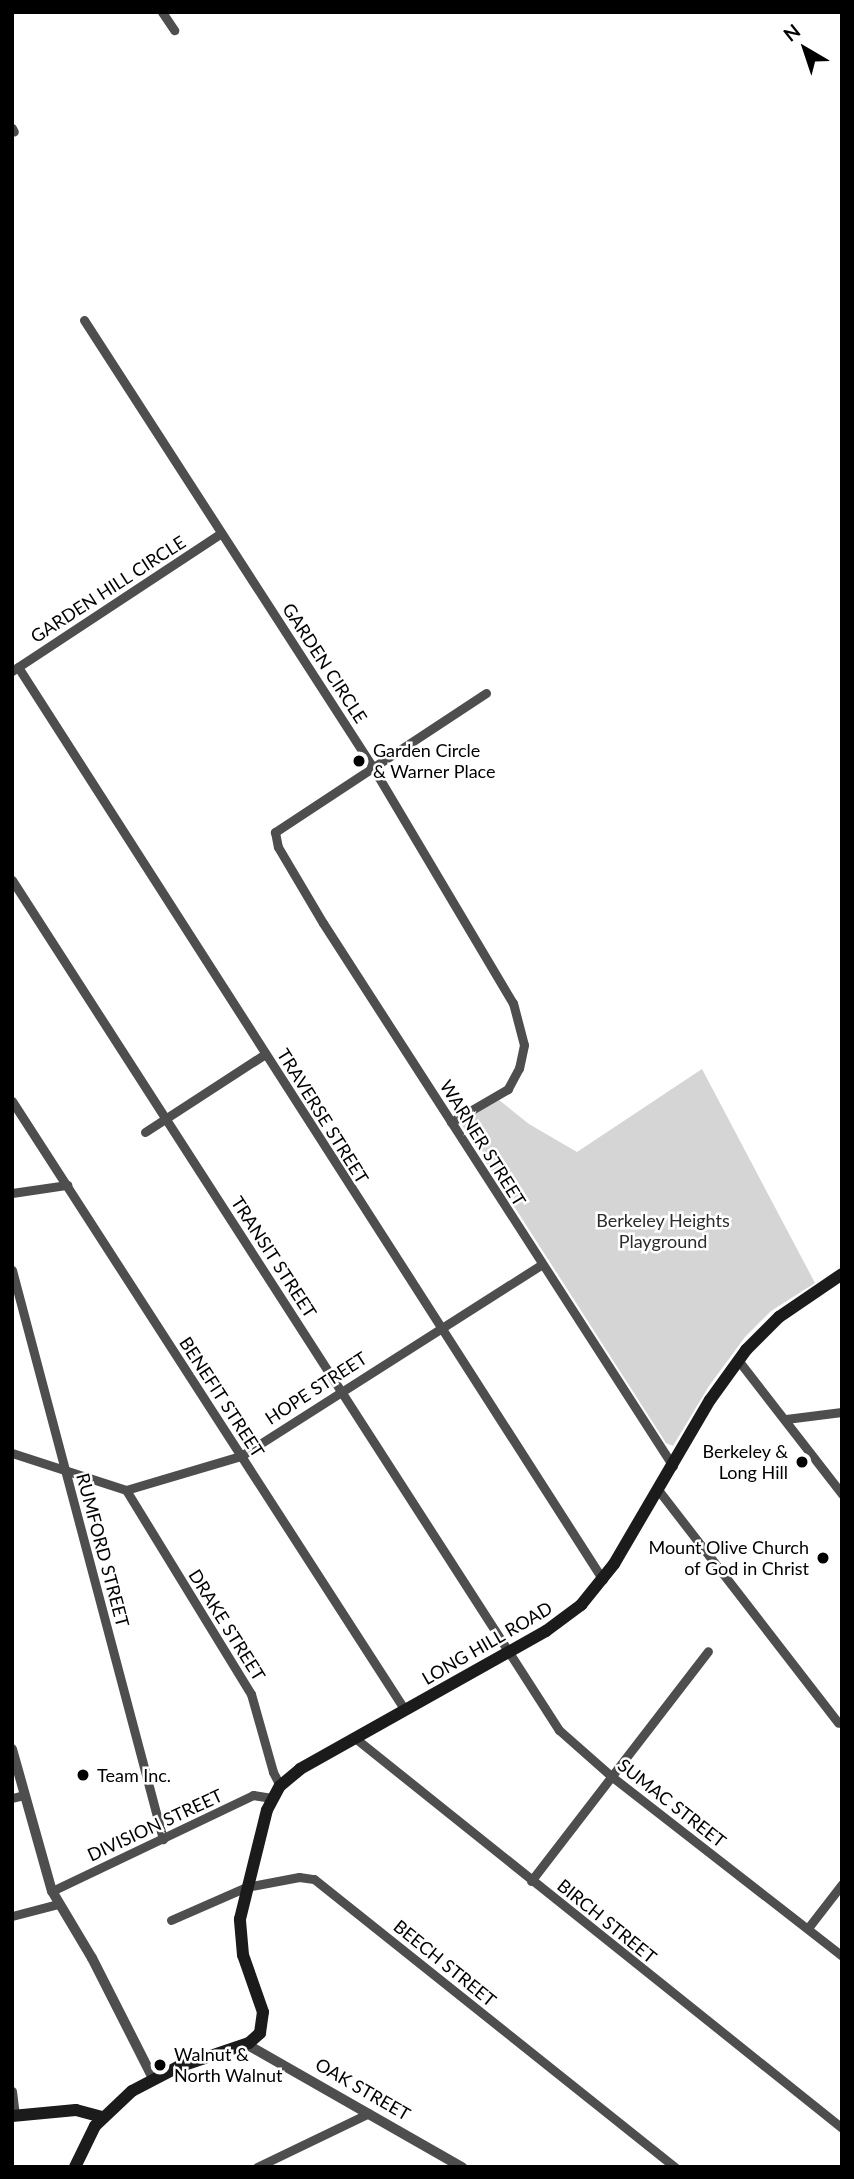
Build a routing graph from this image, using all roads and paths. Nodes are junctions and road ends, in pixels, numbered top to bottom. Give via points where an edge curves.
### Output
1 (162, 12) edge
2 (174, 30) dead end
3 (85, 320) dead end
4 (222, 533) junction
5 (15, 669) edge
6 (486, 692) dead end
7 (372, 766) junction
8 (12, 880) edge
9 (265, 1054) junction
10 (12, 1101) edge
11 (166, 1118) junction
12 (451, 1122) junction
13 (145, 1132) dead end
14 (67, 1185) junction
15 (12, 1193) edge
16 (541, 1265) junction
17 (12, 1270) edge
18 (842, 1274) edge
19 (439, 1327) junction
20 (738, 1360) junction
21 (341, 1391) junction
22 (842, 1412) edge
23 (786, 1419) junction
24 (12, 1453) edge
25 (241, 1456) junction
26 (673, 1466) junction
27 (66, 1470) junction
28 (126, 1490) junction
29 (659, 1492) junction
30 (842, 1494) edge
31 (603, 1580) junction
32 (708, 1651) dead end
33 (508, 1652) junction
34 (405, 1710) junction
35 (838, 1723) dead end
36 (355, 1738) junction
37 (12, 1749) edge
38 (611, 1776) junction
39 (280, 1786) junction
40 (24, 1795) junction
41 (12, 1798) edge
42 (272, 1798) junction
43 (163, 1839) junction
44 (531, 1881) junction
45 (842, 1884) edge
46 (246, 1887) junction
47 (52, 1891) junction
48 (58, 1904) junction
49 (12, 1916) edge
50 (170, 1920) dead end
51 (808, 1928) junction
52 (842, 1955) edge
53 (246, 2044) junction
54 (153, 2078) junction
55 (12, 2091) edge
56 (369, 2112) junction
57 (14, 2116) edge
58 (103, 2117) junction
59 (842, 2128) edge
60 (75, 2167) edge
61 (257, 2167) edge
62 (462, 2167) edge
63 (675, 2167) edge

1 - 2 street
3 - 4 street, GARDEN CIRCLE
4 - 5 street, GARDEN HILL CIRCLE
4 - 7 street, GARDEN CIRCLE
5 - 9 street, TRAVERSE STREET
6 - 7 street
7 - 12 street, GARDEN CIRCLE via 510,996 524,1045 508,1089
7 - 12 street, WARNER STREET via 275,832 278,847
8 - 11 street, TRANSIT STREET
9 - 11 street
9 - 19 street, TRAVERSE STREET
10 - 14 street, BENEFIT STREET
11 - 13 street
11 - 21 street, TRANSIT STREET
12 - 16 street, WARNER STREET
14 - 15 street
14 - 25 street, BENEFIT STREET
16 - 19 street, HOPE STREET
16 - 26 street, WARNER STREET
17 - 27 street, RUMFORD STREET
18 - 20 main road, LONG HILL ROAD via 779,1317
19 - 21 street, HOPE STREET
19 - 31 street, TRAVERSE STREET
20 - 23 street
20 - 26 main road, LONG HILL ROAD
21 - 25 street, HOPE STREET
21 - 33 street, TRANSIT STREET
22 - 23 street
23 - 30 street
24 - 27 street
25 - 28 street, HOPE STREET
25 - 34 street, BENEFIT STREET
26 - 29 main road, LONG HILL ROAD
27 - 28 street
27 - 43 street, RUMFORD STREET
28 - 39 street, DRAKE STREET via 251,1694
29 - 31 main road, LONG HILL ROAD
29 - 35 street
31 - 33 main road, LONG HILL ROAD via 570,1614
32 - 38 street
33 - 34 main road, LONG HILL ROAD
33 - 38 street, SUMAC STREET via 559,1730
34 - 36 main road, LONG HILL ROAD
36 - 39 main road, LONG HILL ROAD
36 - 44 street, BIRCH STREET
37 - 40 street
38 - 44 street
38 - 51 street, SUMAC STREET
39 - 42 main road, LONG HILL ROAD
40 - 41 street
40 - 47 street
42 - 43 street, DIVISION STREET via 253,1795
42 - 46 main road, LONG HILL ROAD
43 - 47 street, DIVISION STREET
44 - 59 street, BIRCH STREET
45 - 51 street
46 - 50 street, BEECH STREET
46 - 53 main road, LONG HILL ROAD via 241,1948 264,2017 260,2033
46 - 63 street, BEECH STREET via 299,1877 318,1882
47 - 48 street
48 - 49 street
48 - 54 street via 92,1958
51 - 52 street, SUMAC STREET
53 - 54 main road
53 - 56 street, OAK STREET
54 - 58 main road
55 - 57 street
56 - 61 street
56 - 62 street, OAK STREET
57 - 58 main road via 76,2110
58 - 60 main road via 88,2136

